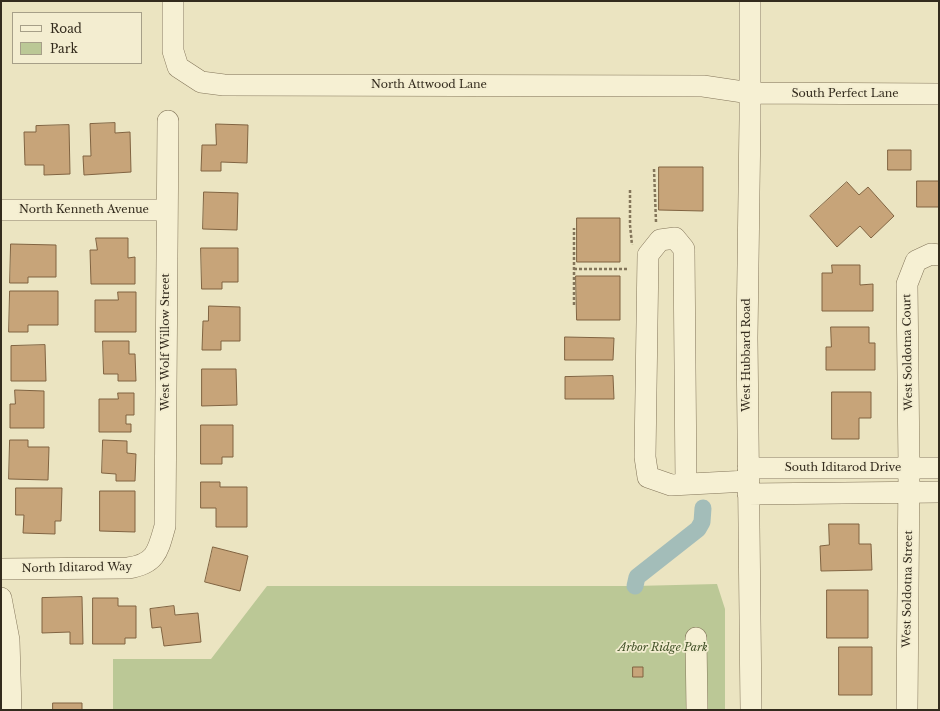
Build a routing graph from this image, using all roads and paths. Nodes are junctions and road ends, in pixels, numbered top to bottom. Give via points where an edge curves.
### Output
1 (173, 1) edge
2 (750, 1) edge
3 (750, 94) junction
4 (939, 94) edge
5 (168, 121) dead end
6 (654, 168) dead end
7 (630, 190) dead end
8 (1, 210) edge
9 (167, 210) junction
10 (656, 222) dead end
11 (574, 228) dead end
12 (632, 246) dead end
13 (939, 255) edge
14 (574, 269) junction
15 (634, 269) dead end
16 (574, 305) dead end
17 (909, 468) junction
18 (939, 468) edge
19 (748, 481) junction
20 (686, 484) junction
21 (939, 492) edge
22 (909, 493) junction
23 (151, 560) joint
24 (1, 569) edge
25 (1, 598) edge
26 (696, 638) dead end
27 (11, 710) edge
28 (697, 710) edge
29 (750, 710) edge
30 (907, 710) edge

1 - 3 street, North Attwood Lane via 173,52 178,67 201,82 224,85 703,86
2 - 3 street, West Hubbard Road
3 - 4 street, South Perfect Lane
3 - 19 street, West Hubbard Road
5 - 9 street, West Wolf Willow Street
6 - 10 path
7 - 12 path
8 - 9 street, North Kenneth Avenue
9 - 23 street, West Wolf Willow Street via 165,526 160,546
11 - 14 path
13 - 17 street, West Soldotna Court via 931,254 916,261 907,284
14 - 15 path
14 - 16 path
17 - 18 street, South Iditarod Drive
17 - 19 street, South Iditarod Drive
17 - 22 street, West Soldotna Street
19 - 20 street
19 - 22 street
19 - 29 street, West Hubbard Road
20 - 20 street via 684,249 675,238 660,240 648,255 645,457 648,477 672,485
21 - 22 street
22 - 30 street, West Soldotna Street
23 - 24 street, North Iditarod Way via 139,567 128,568
25 - 27 street via 9,640
26 - 28 street

